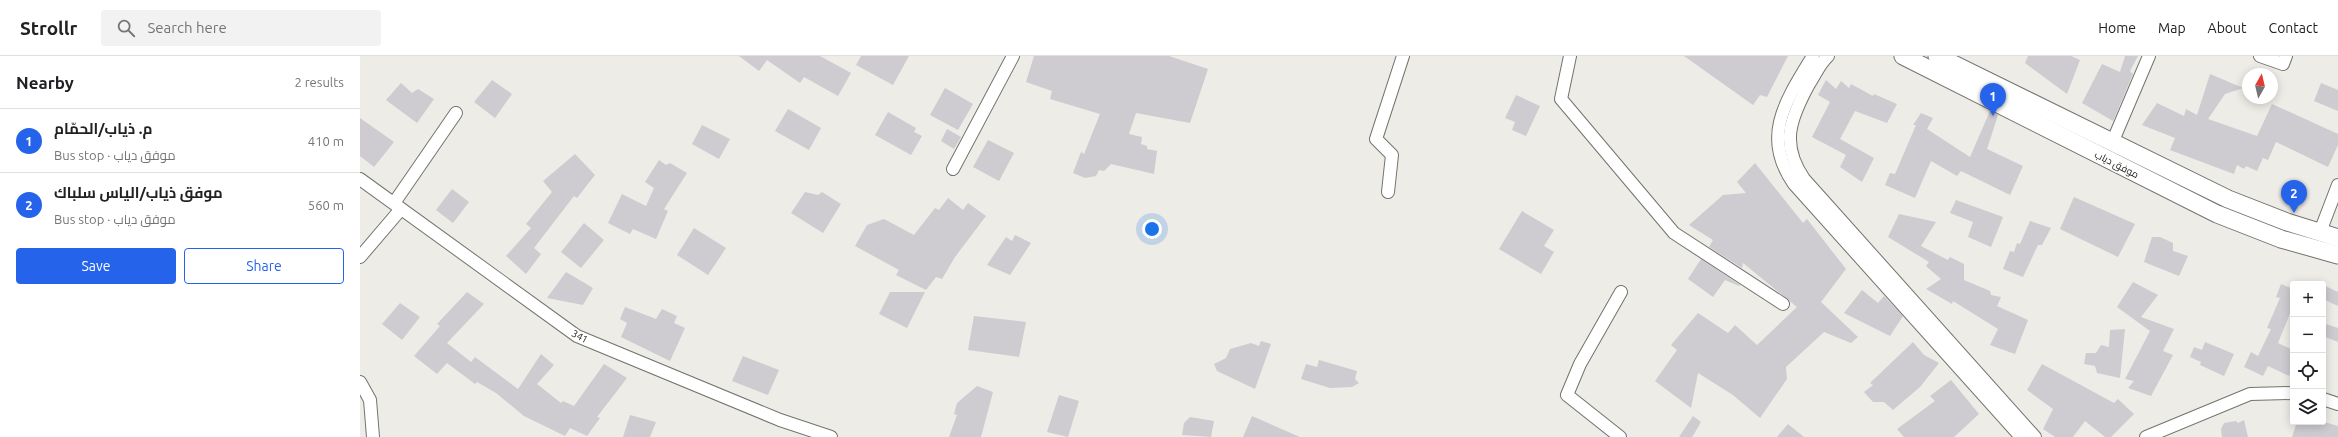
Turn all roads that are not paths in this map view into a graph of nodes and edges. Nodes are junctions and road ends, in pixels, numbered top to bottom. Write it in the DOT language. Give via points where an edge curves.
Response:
graph roads {
  1 [pos="1013,56"];
  2 [pos="1403,56"];
  3 [pos="1570,56"];
  4 [pos="1813,56"];
  5 [pos="1828,56"];
  6 [pos="1903,56"];
  7 [pos="1937,56"];
  8 [pos="2149,56"];
  9 [pos="2260,56"];
  10 [pos="2286,56"];
  11 [pos="456,113"];
  12 [pos="2112,143"];
  13 [pos="953,169"];
  14 [pos="360,179"];
  15 [pos="2338,185"];
  16 [pos="1388,192"];
  17 [pos="397,206"];
  18 [pos="2320,232"];
  19 [pos="2338,238"];
  20 [pos="2338,255"];
  21 [pos="360,257"];
  22 [pos="1621,292"];
  23 [pos="1783,304"];
  24 [pos="360,382"];
  25 [pos="2290,393"];
  26 [pos="2326,400"];
  27 [pos="2338,404"];
  28 [pos="373,437"];
  29 [pos="832,437"];
  30 [pos="1620,437"];
  31 [pos="2020,437"];
  32 [pos="2035,437"];
  33 [pos="2146,437"];
  1 -- 13 [label="street"];
  2 -- 16 [label="street" via="1376,140 1392,155"];
  3 -- 23 [label="street" via="1561,99 1674,233"];
  4 -- 31 [label="street" via="1782,113 1777,143 1785,171"];
  5 -- 32 [label="street" via="1817,70 1793,117 1789,144 1797,168 1804,179"];
  6 -- 20 [label="main road, موفق دياب" via="2217,214 2281,239"];
  7 -- 12 [label="main road, موفق دياب"];
  8 -- 12 [label="street"];
  9 -- 10 [label="street" via="2283,64"];
  11 -- 17 [label="street"];
  12 -- 18 [label="main road, موفق دياب" via="2228,199"];
  14 -- 17 [label="street, 341"];
  15 -- 18 [label="street"];
  17 -- 21 [label="street"];
  17 -- 29 [label="street, 341" via="577,336 780,420"];
  18 -- 19 [label="main road, موفق دياب"];
  22 -- 30 [label="street" via="1580,364 1567,395"];
  24 -- 28 [label="street" via="370,400"];
  25 -- 33 [label="street" via="2250,394"];
  26 -- 27 [label="street"];
}
